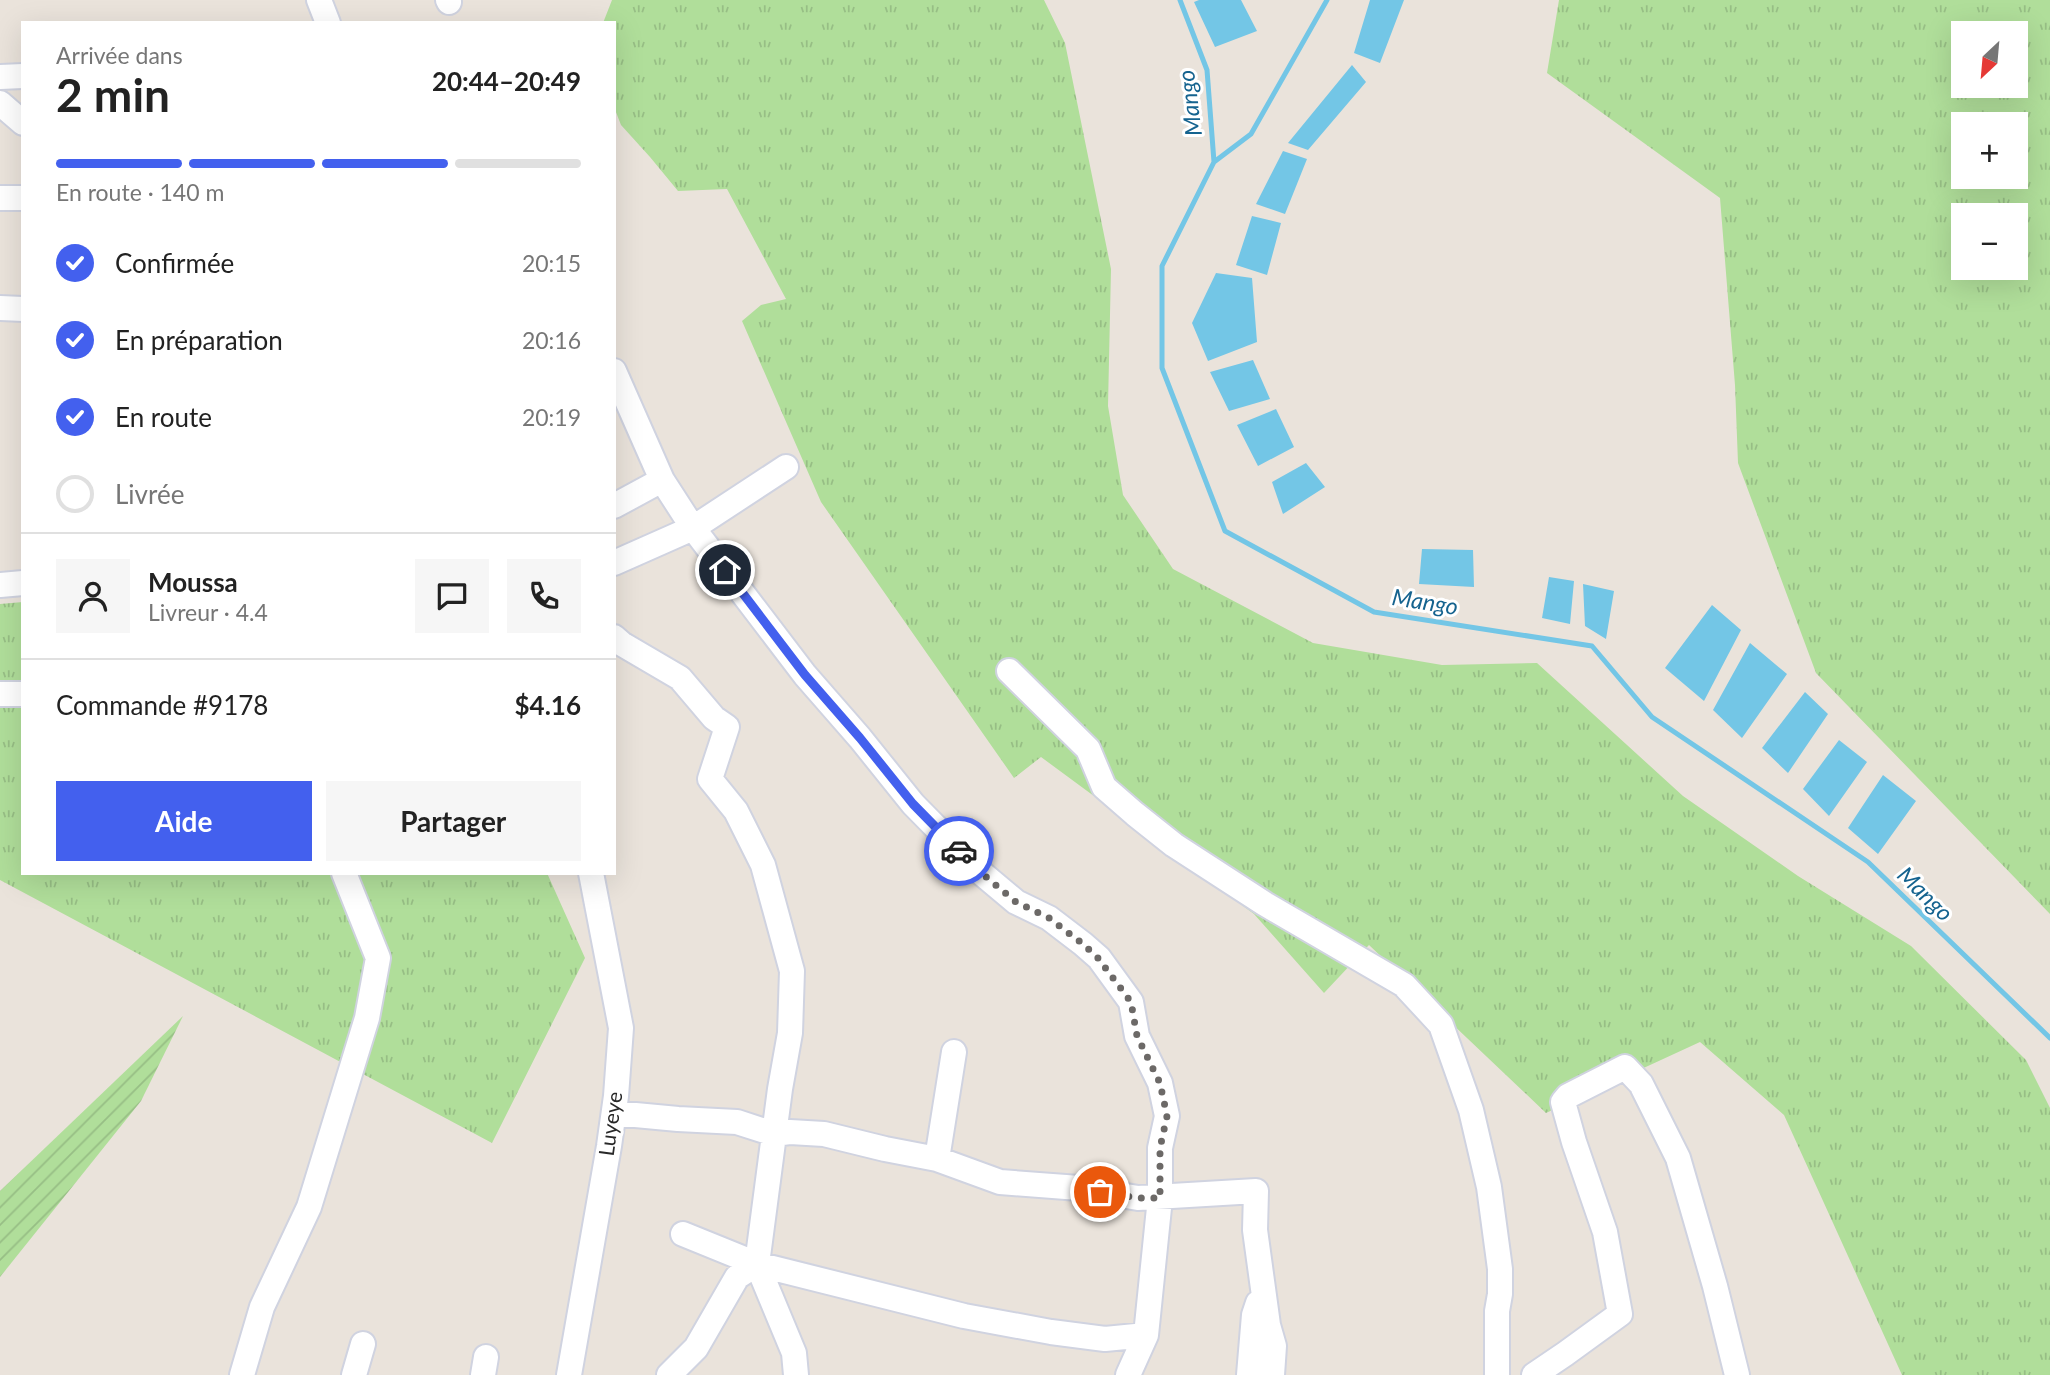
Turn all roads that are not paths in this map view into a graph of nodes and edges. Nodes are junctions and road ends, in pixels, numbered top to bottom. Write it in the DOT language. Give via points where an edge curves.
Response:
graph roads {
  1 [pos="319,0"];
  2 [pos="327,21"];
  3 [pos="21,76"];
  4 [pos="0,77"];
  5 [pos="0,103"];
  6 [pos="21,121"];
  7 [pos="0,198"];
  8 [pos="21,198"];
  9 [pos="0,308"];
  10 [pos="21,309"];
  11 [pos="616,376"];
  12 [pos="786,467"];
  13 [pos="662,480"];
  14 [pos="616,505"];
  15 [pos="693,528"];
  16 [pos="616,562"];
  17 [pos="21,583"];
  18 [pos="0,586"];
  19 [pos="616,639"];
  20 [pos="1009,671"];
  21 [pos="0,694"];
  22 [pos="21,694"];
  23 [pos="346,875"];
  24 [pos="591,875"];
  25 [pos="954,1052"];
  26 [pos="614,1113"];
  27 [pos="774,1134"];
  28 [pos="937,1159"];
  29 [pos="1160,1198"];
  30 [pos="683,1234"];
  31 [pos="757,1264"];
  32 [pos="1146,1335"];
  33 [pos="363,1344"];
  34 [pos="795,1364"];
  35 [pos="1544,1372"];
  36 [pos="575,1374"];
  37 [pos="1272,1374"];
  38 [pos="242,1375"];
  39 [pos="354,1375"];
  40 [pos="669,1375"];
  41 [pos="814,1375"];
  42 [pos="1128,1375"];
  43 [pos="1497,1375"];
  44 [pos="1737,1375"];
  1 -- 2 [label="street"];
  3 -- 4 [label="street"];
  5 -- 6 [label="street"];
  7 -- 8 [label="street"];
  9 -- 10 [label="street"];
  11 -- 13 [label="street"];
  12 -- 15 [label="street"];
  13 -- 14 [label="street"];
  13 -- 15 [label="street"];
  15 -- 16 [label="street"];
  15 -- 29 [label="street" via="805,675 913,804 1016,902 1049,918 1098,958 1131,1002 1137,1036 1160,1083 1167,1116 1160,1148"];
  17 -- 18 [label="street"];
  19 -- 27 [label="street" via="680,678 727,727 710,779 736,811 763,865 792,971 790,1033"];
  20 -- 43 [label="street" via="1088,749 1104,787 1135,814 1265,904 1404,985 1441,1025 1471,1110 1489,1187 1500,1269"];
  21 -- 22 [label="street"];
  23 -- 38 [label="street" via="378,958 367,1018 309,1207 262,1307"];
  24 -- 26 [label="street, Luyeye" via="621,1028"];
  25 -- 28 [label="street"];
  26 -- 27 [label="street" via="737,1122"];
  26 -- 36 [label="street, Luyeye"];
  27 -- 28 [label="street" via="824,1134"];
  27 -- 31 [label="street"];
  28 -- 29 [label="street" via="1000,1182"];
  29 -- 32 [label="street"];
  29 -- 37 [label="street" via="1256,1191 1255,1230 1274,1346"];
  30 -- 31 [label="street"];
  31 -- 32 [label="street" via="964,1316 1051,1332 1105,1339"];
  31 -- 34 [label="street"];
  31 -- 40 [label="street" via="737,1277 696,1348"];
  32 -- 42 [label="street"];
  33 -- 39 [label="street"];
  34 -- 41 [label="street"];
  35 -- 44 [label="street" via="1620,1314 1605,1232 1563,1102 1625,1067 1641,1084 1678,1158"];
}
